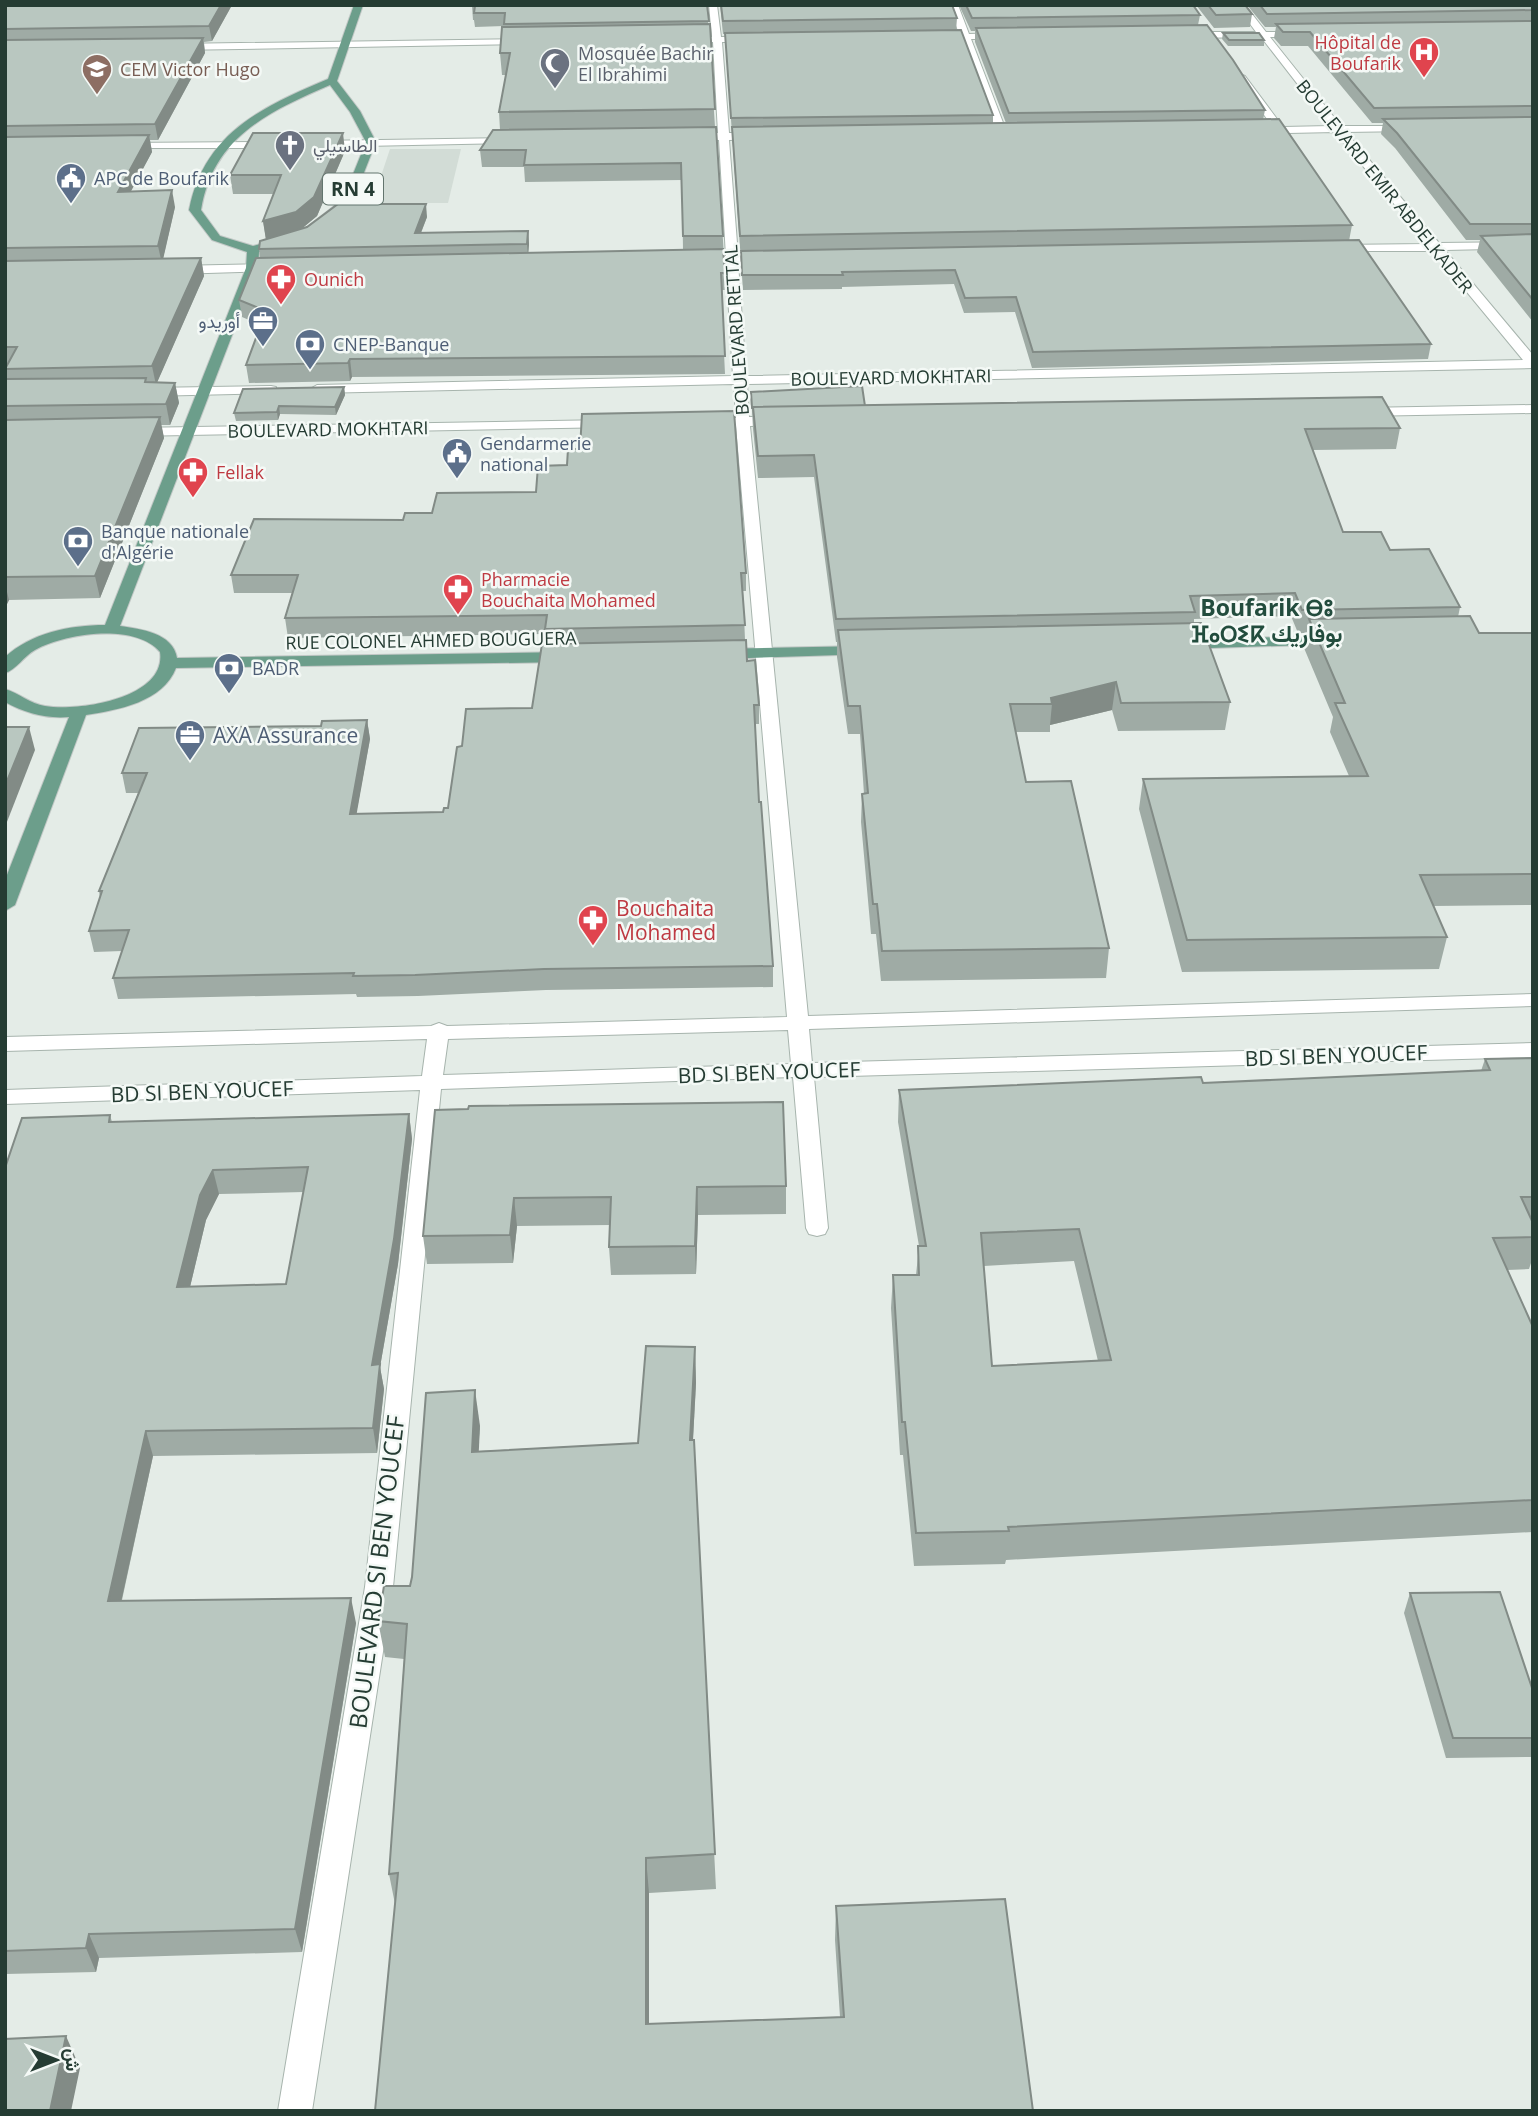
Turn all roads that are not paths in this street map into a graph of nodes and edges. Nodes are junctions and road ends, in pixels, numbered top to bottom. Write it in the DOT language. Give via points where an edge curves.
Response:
graph roads {
  1 [pos="359,5"];
  2 [pos="713,5"];
  3 [pos="953,5"];
  4 [pos="1240,5"];
  5 [pos="1206,30"];
  6 [pos="1316,33"];
  7 [pos="1262,34"];
  8 [pos="1182,35"];
  9 [pos="1018,36"];
  10 [pos="922,37"];
  11 [pos="963,37"];
  12 [pos="717,39"];
  13 [pos="758,39"];
  14 [pos="676,40"];
  15 [pos="537,41"];
  16 [pos="343,44"];
  17 [pos="1217,45"];
  18 [pos="167,47"];
  19 [pos="1233,66"];
  20 [pos="332,81"];
  21 [pos="1421,127"];
  22 [pos="1337,128"];
  23 [pos="1280,129"];
  24 [pos="1239,130"];
  25 [pos="988,133"];
  26 [pos="1002,133"];
  27 [pos="1016,133"];
  28 [pos="724,136"];
  29 [pos="765,136"];
  30 [pos="683,137"];
  31 [pos="520,140"];
  32 [pos="371,142"];
  33 [pos="289,144"];
  34 [pos="303,144"];
  35 [pos="110,146"];
  36 [pos="221,146"];
  37 [pos="1295,151"];
  38 [pos="1533,245"];
  39 [pos="1434,246"];
  40 [pos="1321,249"];
  41 [pos="253,250"];
  42 [pos="786,258"];
  43 [pos="732,259"];
  44 [pos="690,260"];
  45 [pos="293,267"];
  46 [pos="252,268"];
  47 [pos="156,270"];
  48 [pos="1533,364"];
  49 [pos="739,381"];
  50 [pos="309,389"];
  51 [pos="283,390"];
  52 [pos="204,391"];
  53 [pos="138,392"];
  54 [pos="1533,409"];
  55 [pos="1353,412"];
  56 [pos="798,421"];
  57 [pos="743,422"];
  58 [pos="687,423"];
  59 [pos="618,424"];
  60 [pos="189,431"];
  61 [pos="123,432"];
  62 [pos="111,629"];
  63 [pos="1351,640"];
  64 [pos="1170,644"];
  65 [pos="877,651"];
  66 [pos="765,653"];
  67 [pos="696,655"];
  68 [pos="585,656"];
  69 [pos="170,663"];
  70 [pos="6,666"];
  71 [pos="5,694"];
  72 [pos="79,712"];
  73 [pos="5,905"];
  74 [pos="1533,1000"];
  75 [pos="797,1023"];
  76 [pos="439,1030"];
  77 [pos="5,1044"];
  78 [pos="1533,1050"];
  79 [pos="803,1070"];
  80 [pos="431,1084"];
  81 [pos="5,1097"];
  82 [pos="817,1228"];
  83 [pos="295,2111"];
  1 -- 16 [label="main road"];
  2 -- 12 [label="street, BOULEVARD RETTAL"];
  3 -- 11 [label="street"];
  4 -- 7 [label="street, BOULEVARD EMIR ABDELKADER"];
  5 -- 7 [label="street"];
  5 -- 8 [label="street"];
  5 -- 17 [label="street"];
  6 -- 7 [label="street"];
  7 -- 22 [label="street, BOULEVARD EMIR ABDELKADER"];
  9 -- 11 [label="street"];
  10 -- 11 [label="street"];
  11 -- 26 [label="street"];
  12 -- 13 [label="street"];
  12 -- 14 [label="street"];
  12 -- 28 [label="street, BOULEVARD RETTAL"];
  15 -- 16 [label="street"];
  16 -- 18 [label="street"];
  16 -- 20 [label="main road"];
  19 -- 23 [label="street"];
  20 -- 32 [label="main road, RN 4"];
  20 -- 36 [label="main road" via="274,106"];
  21 -- 22 [label="street"];
  22 -- 23 [label="street"];
  22 -- 39 [label="street, BOULEVARD EMIR ABDELKADER"];
  23 -- 24 [label="street"];
  23 -- 37 [label="street"];
  25 -- 26 [label="street"];
  26 -- 27 [label="street"];
  28 -- 29 [label="street"];
  28 -- 30 [label="street"];
  28 -- 43 [label="street, BOULEVARD RETTAL"];
  31 -- 32 [label="street"];
  32 -- 34 [label="street"];
  32 -- 41 [label="main road, RN 4" via="348,201 304,235"];
  33 -- 36 [label="street"];
  35 -- 36 [label="street"];
  36 -- 41 [label="main road" via="202,179 195,210 216,238"];
  38 -- 39 [label="street"];
  39 -- 40 [label="street"];
  39 -- 48 [label="street, BOULEVARD EMIR ABDELKADER"];
  41 -- 46 [label="main road"];
  42 -- 43 [label="street"];
  43 -- 44 [label="street"];
  43 -- 49 [label="street, BOULEVARD RETTAL"];
  45 -- 46 [label="street"];
  46 -- 47 [label="street"];
  46 -- 52 [label="main road"];
  48 -- 49 [label="street, BOULEVARD MOKHTARI" via="1438,360"];
  49 -- 50 [label="street, BOULEVARD MOKHTARI"];
  49 -- 57 [label="street, BOULEVARD RETTAL"];
  51 -- 52 [label="street, BOULEVARD MOKHTARI"];
  52 -- 53 [label="street, BOULEVARD MOKHTARI"];
  52 -- 60 [label="main road"];
  54 -- 55 [label="street"];
  56 -- 57 [label="street"];
  57 -- 58 [label="street"];
  57 -- 66 [label="street, BOULEVARD RETTAL"];
  59 -- 60 [label="street, BOULEVARD MOKHTARI"];
  60 -- 61 [label="street, BOULEVARD MOKHTARI"];
  60 -- 62 [label="main road"];
  62 -- 69 [label="main road" via="155,639 167,650"];
  62 -- 70 [label="main road" via="62,634 38,642"];
  63 -- 64 [label="main road"];
  65 -- 66 [label="main road"];
  66 -- 67 [label="main road"];
  66 -- 75 [label="street, BOULEVARD RETTAL"];
  68 -- 69 [label="main road, RUE COLONEL AHMED BOUGUERA"];
  69 -- 72 [label="main road" via="164,676 141,694 106,708"];
  71 -- 72 [label="main road" via="48,712"];
  72 -- 73 [label="main road"];
  74 -- 75 [label="street"];
  75 -- 76 [label="street"];
  75 -- 79 [label="street, BOULEVARD RETTAL"];
  76 -- 77 [label="street"];
  76 -- 80 [label="street, BOULEVARD SI BEN YOUCEF"];
  78 -- 79 [label="street, BD SI BEN YOUCEF"];
  79 -- 80 [label="street, BD SI BEN YOUCEF"];
  79 -- 82 [label="street, BOULEVARD RETTAL"];
  80 -- 81 [label="street, BD SI BEN YOUCEF"];
  80 -- 83 [label="street, BOULEVARD SI BEN YOUCEF" via="379,1587"];
}
